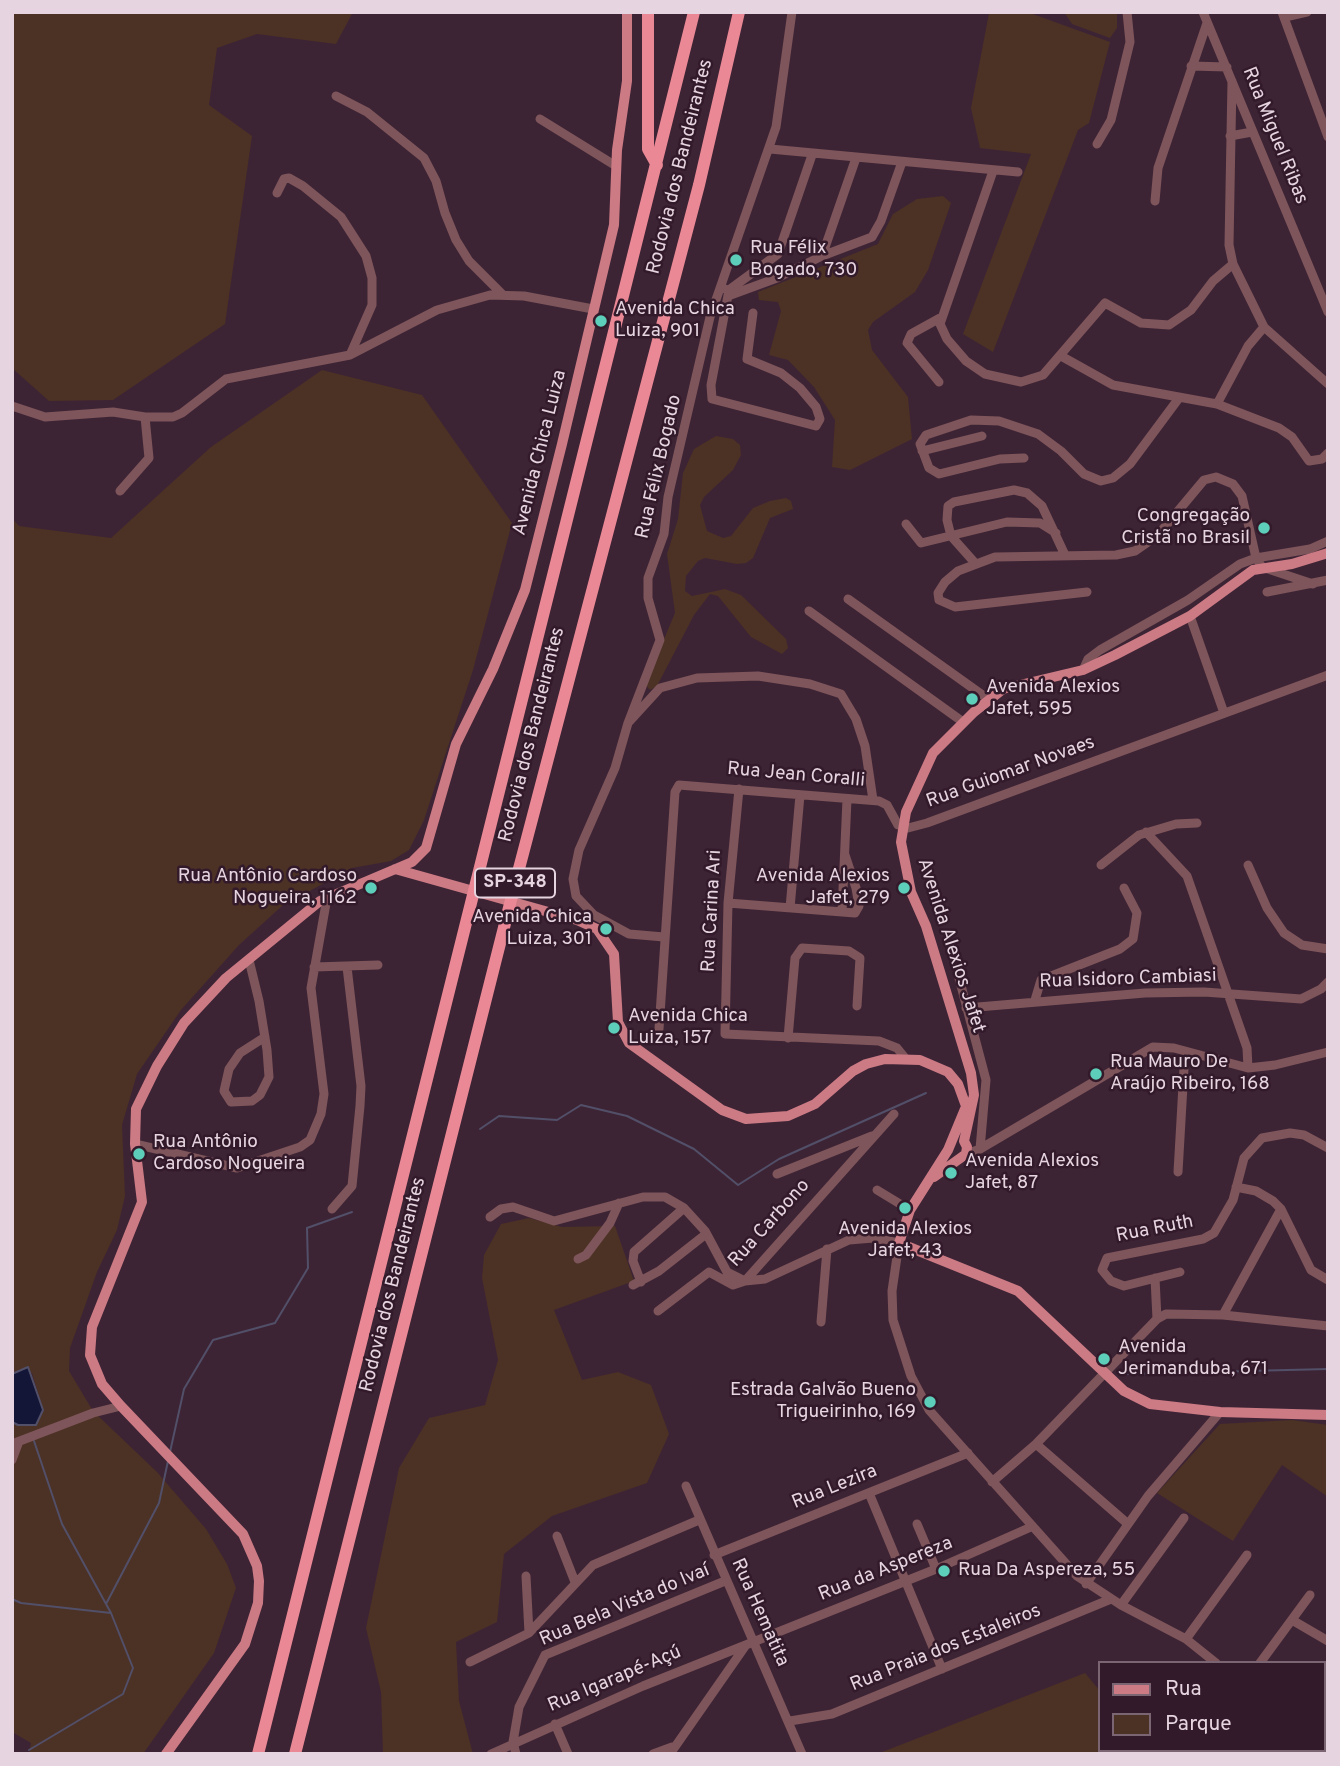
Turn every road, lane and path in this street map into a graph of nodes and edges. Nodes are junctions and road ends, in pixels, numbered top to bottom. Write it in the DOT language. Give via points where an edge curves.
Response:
graph roads {
  1 [pos="627,12"];
  2 [pos="648,12"];
  3 [pos="694,12"];
  4 [pos="738,12"];
  5 [pos="792,12"];
  6 [pos="1127,12"];
  7 [pos="1203,12"];
  8 [pos="1307,12"];
  9 [pos="1284,15"];
  10 [pos="1207,23"];
  11 [pos="1191,66"];
  12 [pos="1227,67"];
  13 [pos="1232,80"];
  14 [pos="336,96"];
  15 [pos="540,119"];
  16 [pos="1252,132"];
  17 [pos="1230,136"];
  18 [pos="1328,137"];
  19 [pos="1097,144"];
  20 [pos="771,149"];
  21 [pos="813,155"];
  22 [pos="856,158"];
  23 [pos="902,162"];
  24 [pos="657,165"];
  25 [pos="616,166"];
  26 [pos="993,171"];
  27 [pos="1018,172"];
  28 [pos="277,193"];
  29 [pos="1155,201"];
  30 [pos="822,256"];
  31 [pos="1233,264"];
  32 [pos="726,291"];
  33 [pos="502,294"];
  34 [pos="593,309"];
  35 [pos="1328,312"];
  36 [pos="753,313"];
  37 [pos="940,318"];
  38 [pos="1264,327"];
  39 [pos="350,355"];
  40 [pos="1061,356"];
  41 [pos="939,382"];
  42 [pos="1328,384"];
  43 [pos="1179,398"];
  44 [pos="1217,404"];
  45 [pos="12,406"];
  46 [pos="145,417"];
  47 [pos="982,436"];
  48 [pos="922,451"];
  49 [pos="1328,453"];
  50 [pos="1024,458"];
  51 [pos="120,491"];
  52 [pos="906,524"];
  53 [pos="1058,533"];
  54 [pos="951,536"];
  55 [pos="1328,541"];
  56 [pos="1064,553"];
  57 [pos="1328,553"];
  58 [pos="975,563"];
  59 [pos="1259,563"];
  60 [pos="1328,580"];
  61 [pos="1313,584"];
  62 [pos="1087,592"];
  63 [pos="1267,592"];
  64 [pos="848,599"];
  65 [pos="809,611"];
  66 [pos="1190,616"];
  67 [pos="1083,670"];
  68 [pos="1328,675"];
  69 [pos="988,699"];
  70 [pos="1224,713"];
  71 [pos="963,722"];
  72 [pos="628,723"];
  73 [pos="739,789"];
  74 [pos="800,795"];
  75 [pos="846,799"];
  76 [pos="873,800"];
  77 [pos="1197,823"];
  78 [pos="902,827"];
  79 [pos="1146,832"];
  80 [pos="845,855"];
  81 [pos="1101,865"];
  82 [pos="1248,865"];
  83 [pos="395,869"];
  84 [pos="1124,888"];
  85 [pos="327,898"];
  86 [pos="728,903"];
  87 [pos="790,908"];
  88 [pos="842,912"];
  89 [pos="592,920"];
  90 [pos="664,937"];
  91 [pos="1328,950"];
  92 [pos="249,960"];
  93 [pos="378,965"];
  94 [pos="314,967"];
  95 [pos="346,967"];
  96 [pos="959,978"];
  97 [pos="1328,982"];
  98 [pos="1228,994"];
  99 [pos="1035,1000"];
  100 [pos="857,1006"];
  101 [pos="966,1008"];
  102 [pos="659,1029"];
  103 [pos="265,1037"];
  104 [pos="788,1038"];
  105 [pos="1185,1051"];
  106 [pos="1328,1052"];
  107 [pos="906,1059"];
  108 [pos="1248,1068"];
  109 [pos="972,1082"];
  110 [pos="965,1102"];
  111 [pos="894,1114"];
  112 [pos="968,1124"];
  113 [pos="872,1136"];
  114 [pos="135,1144"];
  115 [pos="981,1146"];
  116 [pos="959,1148"];
  117 [pos="1328,1148"];
  118 [pos="1178,1172"];
  119 [pos="777,1174"];
  120 [pos="1236,1187"];
  121 [pos="877,1190"];
  122 [pos="619,1203"];
  123 [pos="684,1208"];
  124 [pos="332,1209"];
  125 [pos="1280,1209"];
  126 [pos="910,1210"];
  127 [pos="490,1217"];
  128 [pos="706,1234"];
  129 [pos="899,1243"];
  130 [pos="827,1249"];
  131 [pos="578,1259"];
  132 [pos="1180,1272"];
  133 [pos="1155,1278"];
  134 [pos="1328,1280"];
  135 [pos="745,1281"];
  136 [pos="658,1311"];
  137 [pos="1223,1315"];
  138 [pos="1157,1319"];
  139 [pos="821,1322"];
  140 [pos="1328,1326"];
  141 [pos="1106,1373"];
  142 [pos="121,1406"];
  143 [pos="1220,1412"];
  144 [pos="1328,1415"];
  145 [pos="15,1444"];
  146 [pos="1035,1444"];
  147 [pos="968,1453"];
  148 [pos="12,1460"];
  149 [pos="992,1482"];
  150 [pos="686,1486"];
  151 [pos="869,1493"];
  152 [pos="1184,1518"];
  153 [pos="699,1520"];
  154 [pos="917,1524"];
  155 [pos="1128,1524"];
  156 [pos="1031,1527"];
  157 [pos="557,1536"];
  158 [pos="714,1555"];
  159 [pos="1247,1555"];
  160 [pos="936,1569"];
  161 [pos="526,1576"];
  162 [pos="725,1581"];
  163 [pos="575,1582"];
  164 [pos="905,1582"];
  165 [pos="1086,1584"];
  166 [pos="1310,1595"];
  167 [pos="1111,1599"];
  168 [pos="1121,1605"];
  169 [pos="1292,1620"];
  170 [pos="529,1633"];
  171 [pos="1186,1639"];
  172 [pos="1328,1641"];
  173 [pos="750,1644"];
  174 [pos="1214,1661"];
  175 [pos="1261,1661"];
  176 [pos="470,1662"];
  177 [pos="942,1669"];
  178 [pos="790,1721"];
  179 [pos="555,1724"];
  180 [pos="513,1742"];
  181 [pos="671,1751"];
  182 [pos="166,1754"];
  183 [pos="258,1754"];
  184 [pos="295,1754"];
  185 [pos="491,1754"];
  186 [pos="516,1754"];
  187 [pos="568,1754"];
  188 [pos="653,1754"];
  189 [pos="802,1754"];
  1 -- 25 [label="main road, Avenida Chica Luiza" via="627,81"];
  2 -- 24 [label="highway" via="648,149"];
  3 -- 24 [label="highway, Rodovia dos Bandeirantes / SP-348"];
  4 -- 184 [label="highway, Rodovia dos Bandeirantes / SP-348" via="699,185 516,880"];
  5 -- 20 [label="street, Rua Félix Bogado"];
  6 -- 19 [label="street" via="1129,47 1111,120"];
  7 -- 10 [label="street, Rua Miguel Ribas"];
  8 -- 9 [label="street"];
  9 -- 18 [label="street"];
  10 -- 11 [label="street"];
  10 -- 12 [label="street, Rua Miguel Ribas"];
  11 -- 12 [label="street"];
  11 -- 29 [label="street" via="1158,168"];
  12 -- 13 [label="street, Rua Miguel Ribas"];
  13 -- 16 [label="street, Rua Miguel Ribas"];
  13 -- 17 [label="street"];
  14 -- 33 [label="street" via="367,112 424,159 456,240 469,261"];
  15 -- 25 [label="street"];
  16 -- 17 [label="street"];
  16 -- 35 [label="street, Rua Miguel Ribas"];
  17 -- 31 [label="street" via="1229,245"];
  20 -- 21 [label="street"];
  20 -- 32 [label="street, Rua Félix Bogado"];
  21 -- 22 [label="street"];
  21 -- 32 [label="street" via="780,250"];
  22 -- 23 [label="street"];
  22 -- 30 [label="street"];
  23 -- 26 [label="street"];
  23 -- 30 [label="street" via="872,237"];
  24 -- 183 [label="highway, Rodovia dos Bandeirantes / SP-348"];
  25 -- 34 [label="main road, Avenida Chica Luiza" via="614,225"];
  26 -- 27 [label="street"];
  26 -- 37 [label="street"];
  28 -- 39 [label="street" via="284,179 303,186 341,218 366,256 372,305"];
  30 -- 32 [label="street" via="777,278"];
  31 -- 38 [label="street"];
  31 -- 40 [label="street" via="1191,310 1170,325 1141,323 1105,303"];
  32 -- 36 [label="street" via="712,399 817,426 816,407 800,388 781,373 747,359"];
  32 -- 72 [label="street, Rua Félix Bogado" via="710,317 674,469 664,534 648,578 648,598 660,640"];
  33 -- 34 [label="street"];
  33 -- 39 [label="street" via="437,310"];
  34 -- 83 [label="main road, Avenida Chica Luiza" via="523,597 456,744 426,848 412,862"];
  37 -- 40 [label="street" via="947,339 966,361 999,379 1036,379"];
  37 -- 41 [label="street" via="911,334 907,343"];
  38 -- 42 [label="street"];
  38 -- 44 [label="street" via="1248,346"];
  39 -- 46 [label="street" via="226,379 182,413"];
  40 -- 43 [label="street" via="1106,383"];
  43 -- 44 [label="street"];
  43 -- 48 [label="street" via="1130,464 1101,481 1084,474 1048,439 985,418 926,435 920,444"];
  44 -- 49 [label="street" via="1287,432 1309,461"];
  45 -- 46 [label="street" via="45,418 113,412"];
  46 -- 51 [label="street" via="149,458"];
  47 -- 48 [label="street"];
  48 -- 50 [label="street" via="929,468 939,474"];
  52 -- 54 [label="street" via="921,543"];
  53 -- 54 [label="street" via="1025,520 987,524"];
  53 -- 54 [label="street" via="1035,498 1014,490 954,502 946,511"];
  53 -- 56 [label="street"];
  54 -- 58 [label="street"];
  55 -- 59 [label="street, Avenida Alexios Jafet"];
  56 -- 58 [label="street" via="995,557"];
  56 -- 59 [label="street" via="1135,551 1158,535 1204,480 1216,477 1233,484 1242,496"];
  57 -- 59 [label="main road, Avenida Alexios Jafet" via="1292,564"];
  58 -- 62 [label="street" via="945,582 939,600 955,607"];
  59 -- 61 [label="street"];
  59 -- 66 [label="main road, Avenida Alexios Jafet"];
  59 -- 67 [label="street, Avenida Alexios Jafet" via="1100,650"];
  60 -- 61 [label="street"];
  61 -- 63 [label="street"];
  64 -- 69 [label="street"];
  65 -- 71 [label="street"];
  66 -- 67 [label="main road, Avenida Alexios Jafet"];
  66 -- 70 [label="street"];
  67 -- 69 [label="main road, Avenida Alexios Jafet" via="1024,682"];
  68 -- 70 [label="street, Rua Guiomar Novaes"];
  69 -- 71 [label="main road, Avenida Alexios Jafet"];
  70 -- 78 [label="street, Rua Guiomar Novaes" via="927,823"];
  71 -- 78 [label="main road, Avenida Alexios Jafet" via="933,753"];
  72 -- 76 [label="street" via="653,693 697,677 780,678 829,688 845,696 856,719 870,768"];
  72 -- 89 [label="street, Rua Félix Bogado" via="615,768 579,850 573,879 576,896"];
  73 -- 74 [label="street, Rua Jean Coralli"];
  73 -- 86 [label="street, Rua Carina Ari"];
  73 -- 90 [label="street, Rua Jean Coralli" via="687,784 676,789"];
  74 -- 75 [label="street, Rua Jean Coralli"];
  74 -- 87 [label="street"];
  75 -- 76 [label="street, Rua Jean Coralli"];
  75 -- 80 [label="street"];
  76 -- 78 [label="street, Rua Jean Coralli" via="887,805"];
  77 -- 79 [label="street"];
  78 -- 109 [label="main road, Avenida Alexios Jafet" via="908,879"];
  79 -- 81 [label="street" via="1129,840"];
  79 -- 98 [label="street" via="1187,876"];
  80 -- 88 [label="street"];
  80 -- 88 [label="street" via="859,906 855,914"];
  82 -- 91 [label="street" via="1276,926 1302,944"];
  83 -- 85 [label="main road"];
  83 -- 89 [label="main road" via="577,920"];
  84 -- 99 [label="street" via="1137,913 1133,939 1120,949 1041,980"];
  85 -- 92 [label="main road"];
  85 -- 94 [label="street"];
  86 -- 87 [label="street"];
  86 -- 104 [label="street, Rua Carina Ari" via="725,1034"];
  87 -- 88 [label="street"];
  89 -- 90 [label="street" via="629,934"];
  89 -- 107 [label="main road" via="612,948 618,1022 629,1043 730,1115 788,1116 815,1104 857,1068 875,1061"];
  90 -- 102 [label="street"];
  92 -- 103 [label="street"];
  92 -- 114 [label="main road" via="191,1014 163,1056 139,1099"];
  93 -- 95 [label="street"];
  94 -- 95 [label="street"];
  94 -- 114 [label="street" via="311,988 324,1094 321,1115 305,1144 237,1168"];
  95 -- 124 [label="street" via="360,1106 352,1186"];
  96 -- 101 [label="street, Avenida Alexios Jafet"];
  97 -- 98 [label="street, Rua Isidoro Cambiasi" via="1301,999"];
  98 -- 99 [label="street, Rua Isidoro Cambiasi" via="1144,993"];
  98 -- 108 [label="street" via="1247,1048"];
  99 -- 101 [label="street, Rua Isidoro Cambiasi"];
  100 -- 104 [label="street" via="860,958 849,951 802,948 795,958"];
  101 -- 115 [label="street, Avenida Alexios Jafet" via="986,1080"];
  103 -- 103 [label="street" via="240,1053 229,1069 224,1091 231,1102 251,1101 268,1082"];
  104 -- 107 [label="street" via="879,1041 901,1051"];
  105 -- 108 [label="street"];
  105 -- 115 [label="street" via="1163,1046 1143,1051"];
  105 -- 118 [label="street"];
  106 -- 108 [label="street"];
  107 -- 110 [label="main road" via="929,1062 948,1072"];
  109 -- 110 [label="main road"];
  109 -- 112 [label="main road, Avenida Alexios Jafet" via="974,1101"];
  110 -- 112 [label="main road"];
  110 -- 116 [label="main road"];
  111 -- 113 [label="street, Rua Carbono"];
  112 -- 116 [label="main road"];
  113 -- 119 [label="street"];
  113 -- 135 [label="street, Rua Carbono"];
  114 -- 142 [label="main road" via="142,1202 89,1342 94,1370"];
  115 -- 116 [label="street"];
  116 -- 126 [label="main road" via="929,1180"];
  117 -- 120 [label="street" via="1304,1135 1262,1138 1244,1158"];
  120 -- 125 [label="street" via="1266,1196"];
  120 -- 133 [label="street, Rua Ruth" via="1219,1229 1209,1236 1117,1255 1103,1263 1105,1276 1124,1286"];
  121 -- 126 [label="street"];
  122 -- 123 [label="street" via="656,1195"];
  122 -- 127 [label="street" via="554,1221 513,1207"];
  122 -- 131 [label="street" via="610,1223"];
  123 -- 128 [label="street"];
  123 -- 128 [label="street" via="636,1250 637,1284"];
  125 -- 134 [label="street" via="1306,1262 1318,1277"];
  125 -- 137 [label="street"];
  126 -- 129 [label="main road"];
  128 -- 135 [label="street" via="724,1269"];
  129 -- 130 [label="street" via="860,1238"];
  129 -- 141 [label="main road" via="1018,1291"];
  129 -- 147 [label="street" via="892,1304 898,1337 920,1395"];
  130 -- 135 [label="street" via="765,1279"];
  130 -- 139 [label="street"];
  132 -- 133 [label="street, Rua Ruth"];
  133 -- 138 [label="street"];
  135 -- 136 [label="street, Rua Carbono" via="733,1285 709,1272"];
  137 -- 138 [label="street" via="1175,1313"];
  137 -- 140 [label="street"];
  138 -- 141 [label="street"];
  141 -- 143 [label="main road" via="1124,1391 1150,1404"];
  141 -- 146 [label="street"];
  142 -- 145 [label="street"];
  142 -- 182 [label="main road" via="243,1534 257,1566 258,1603 245,1644"];
  143 -- 144 [label="main road"];
  143 -- 155 [label="street"];
  145 -- 148 [label="street"];
  146 -- 149 [label="street"];
  146 -- 155 [label="street"];
  147 -- 149 [label="street"];
  147 -- 151 [label="street, Rua Lezira"];
  149 -- 156 [label="street"];
  150 -- 153 [label="street, Rua Hematita"];
  151 -- 158 [label="street, Rua Lezira"];
  151 -- 164 [label="street"];
  152 -- 168 [label="street"];
  153 -- 158 [label="street, Rua Hematita"];
  153 -- 163 [label="street" via="593,1565"];
  154 -- 160 [label="street"];
  155 -- 165 [label="street"];
  156 -- 160 [label="street, Rua da Aspereza"];
  156 -- 165 [label="street"];
  157 -- 163 [label="street"];
  158 -- 162 [label="street, Rua Hematita"];
  159 -- 171 [label="street"];
  160 -- 164 [label="street, Rua da Aspereza"];
  161 -- 170 [label="street"];
  162 -- 173 [label="street, Rua Hematita"];
  162 -- 180 [label="street, Rua Bela Vista do Ivaí" via="545,1655 519,1707"];
  163 -- 170 [label="street"];
  164 -- 173 [label="street, Rua da Aspereza"];
  164 -- 177 [label="street"];
  165 -- 167 [label="street"];
  166 -- 169 [label="street"];
  167 -- 168 [label="street"];
  167 -- 177 [label="street, Rua Praia dos Estaleiros"];
  168 -- 171 [label="street"];
  169 -- 172 [label="street"];
  169 -- 175 [label="street"];
  170 -- 176 [label="street"];
  171 -- 174 [label="street"];
  173 -- 178 [label="street, Rua Hematita"];
  173 -- 179 [label="street, Rua Igarapé-Açú"];
  173 -- 181 [label="street"];
  177 -- 178 [label="street, Rua Praia dos Estaleiros" via="832,1714"];
  178 -- 189 [label="street, Rua Hematita"];
  179 -- 180 [label="street, Rua Igarapé-Açú"];
  179 -- 187 [label="street"];
  180 -- 185 [label="street, Rua Igarapé-Açú"];
  180 -- 186 [label="street"];
  181 -- 188 [label="street"];
}
